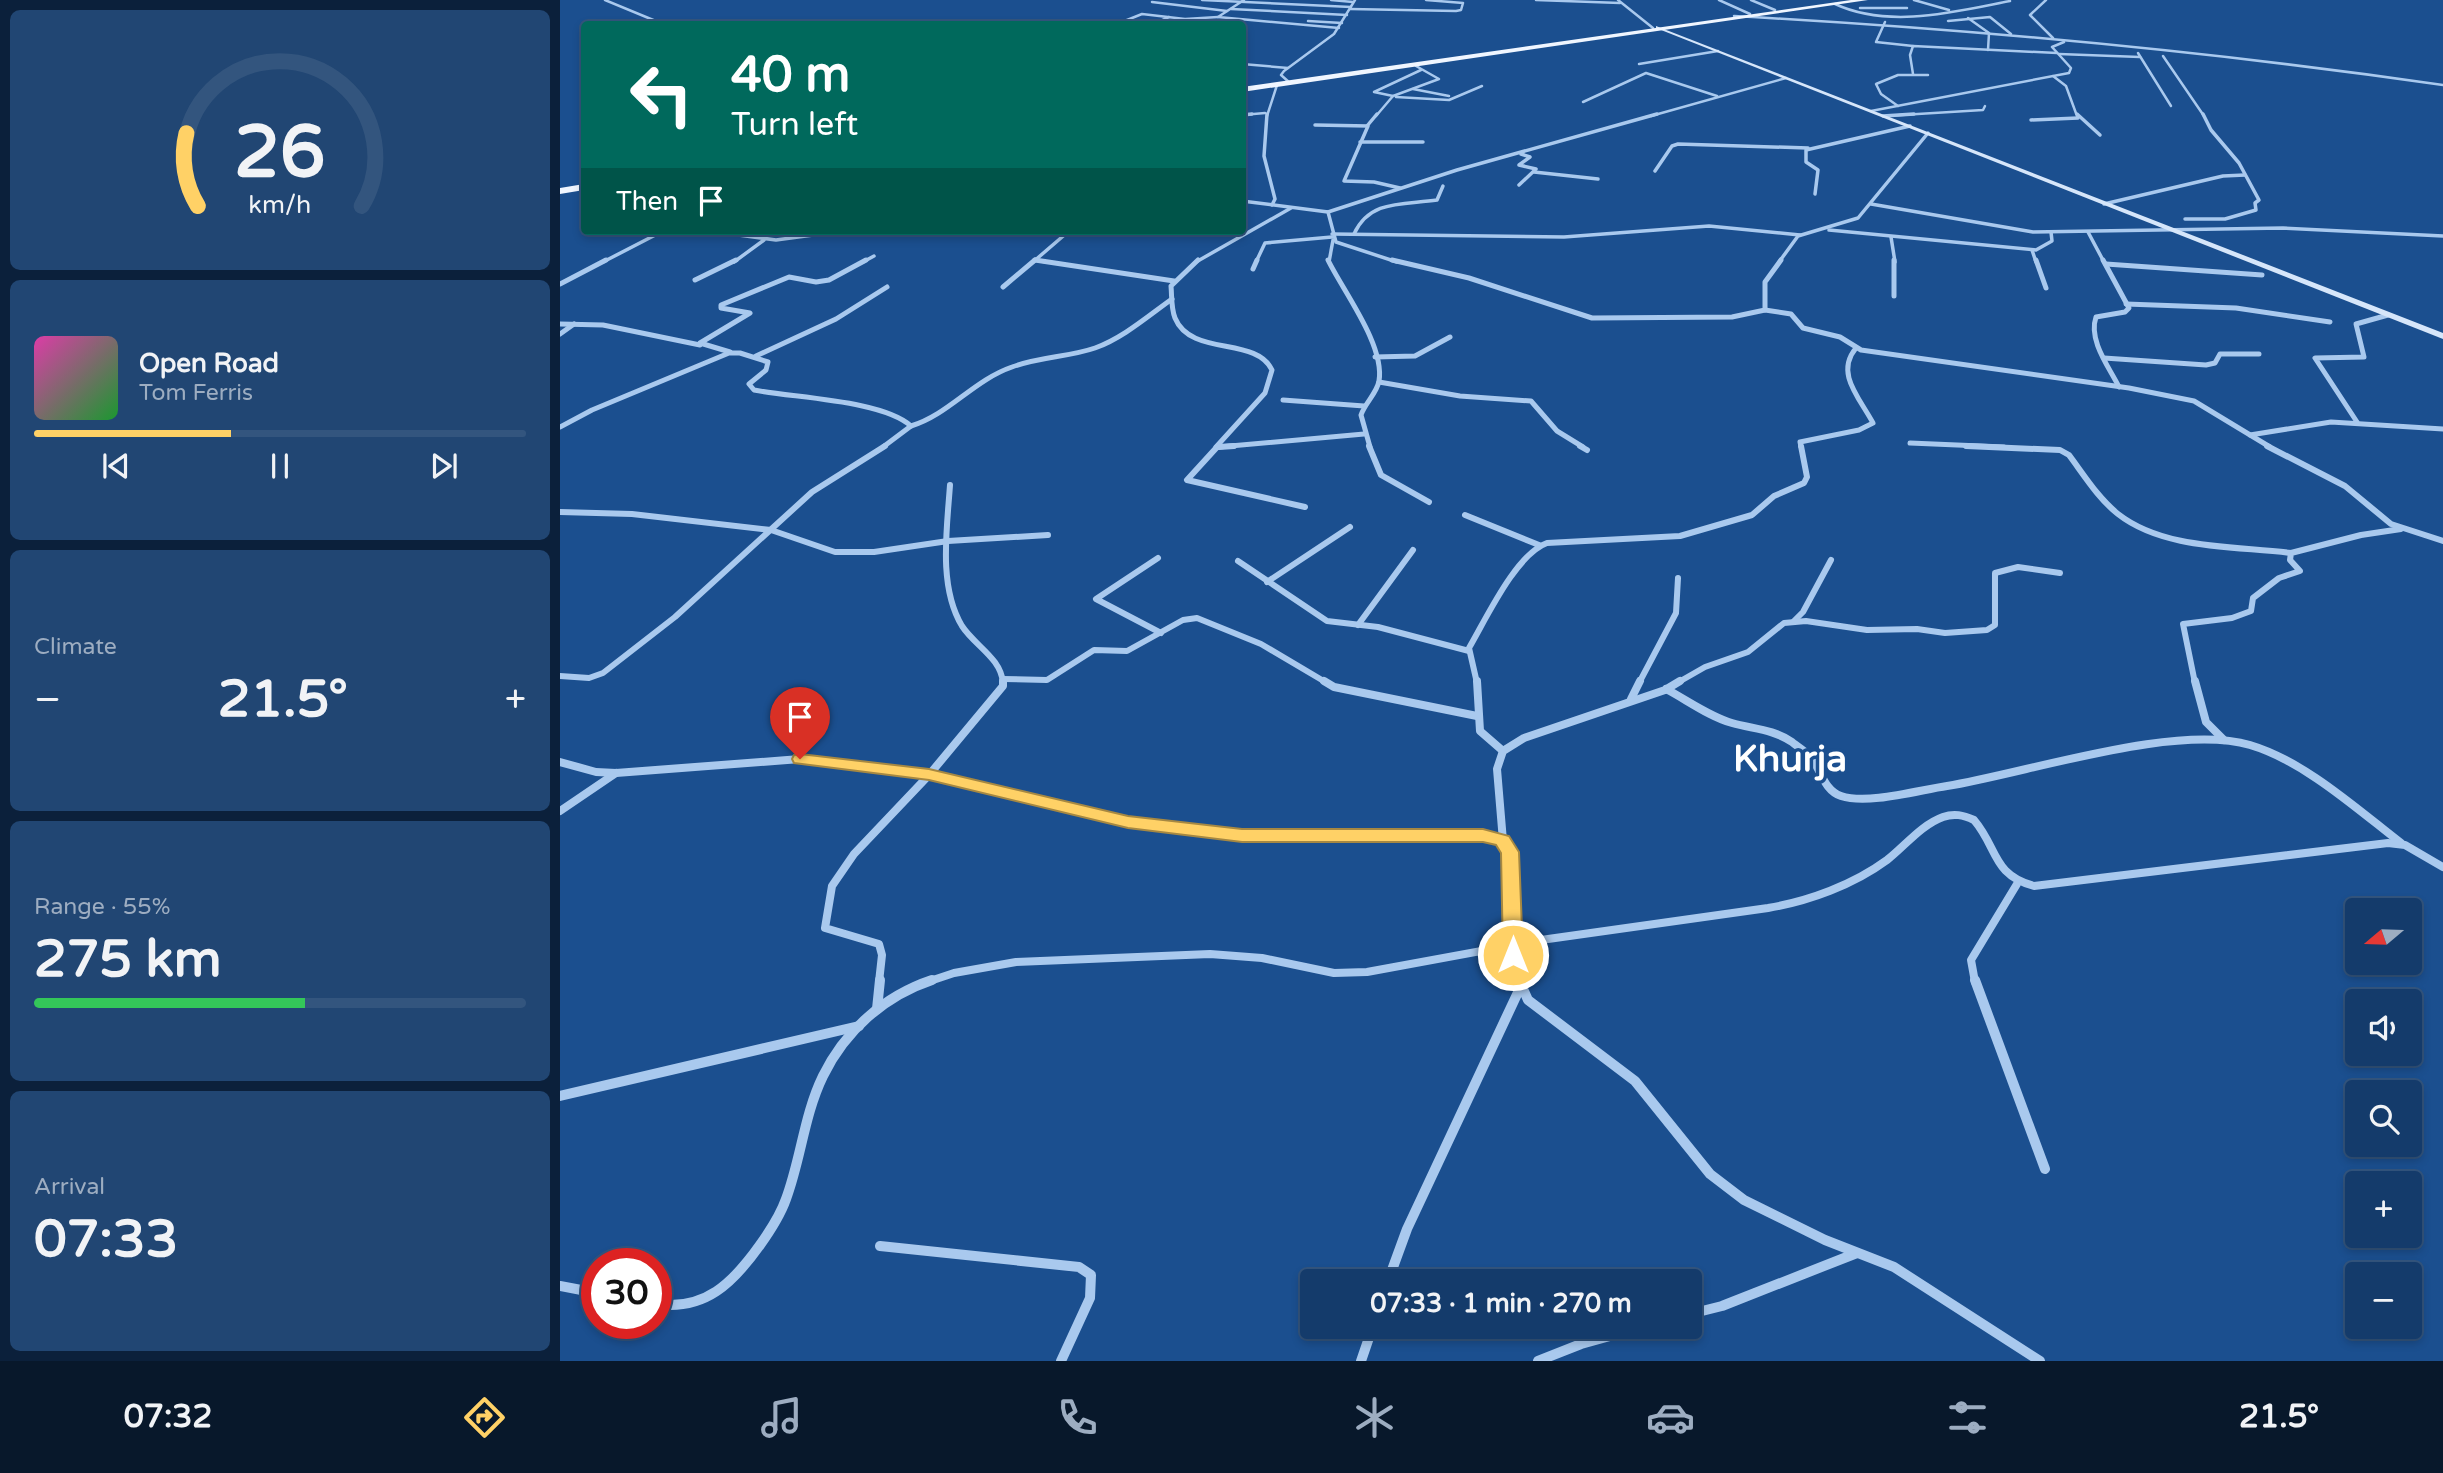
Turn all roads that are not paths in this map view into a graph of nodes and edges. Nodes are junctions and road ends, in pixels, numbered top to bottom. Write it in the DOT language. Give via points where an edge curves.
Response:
graph roads {
  1 [pos="604,0"];
  2 [pos="1202,0"];
  3 [pos="1331,0"];
  4 [pos="1426,0"];
  5 [pos="1536,0"];
  6 [pos="1719,0"];
  7 [pos="1751,0"];
  8 [pos="1865,0"];
  9 [pos="1914,0"];
  10 [pos="2046,0"];
  11 [pos="1242,1"];
  12 [pos="1354,1"];
  13 [pos="1619,1"];
  14 [pos="2010,1"];
  15 [pos="1152,2"];
  16 [pos="1840,3"];
  17 [pos="1350,8"];
  18 [pos="1907,8"];
  19 [pos="1229,10"];
  20 [pos="1775,10"];
  21 [pos="1953,11"];
  22 [pos="1888,14"];
  23 [pos="1347,15"];
  24 [pos="1747,16"];
  25 [pos="1169,17"];
  26 [pos="1218,17"];
  27 [pos="1968,18"];
  28 [pos="1262,20"];
  29 [pos="655,21"];
  30 [pos="1124,21"];
  31 [pos="1160,21"];
  32 [pos="1948,21"];
  33 [pos="1342,23"];
  34 [pos="1884,25"];
  35 [pos="1339,28"];
  36 [pos="1659,28"];
  37 [pos="1988,33"];
  38 [pos="2012,35"];
  39 [pos="2053,38"];
  40 [pos="2060,40"];
  41 [pos="1913,46"];
  42 [pos="2135,49"];
  43 [pos="1988,50"];
  44 [pos="1718,51"];
  45 [pos="2058,54"];
  46 [pos="2140,57"];
  47 [pos="2163,57"];
  48 [pos="1246,64"];
  49 [pos="1639,64"];
  50 [pos="1287,68"];
  51 [pos="1419,68"];
  52 [pos="1369,72"];
  53 [pos="1913,74"];
  54 [pos="1928,75"];
  55 [pos="2053,76"];
  56 [pos="1786,78"];
  57 [pos="1290,83"];
  58 [pos="1277,85"];
  59 [pos="1482,86"];
  60 [pos="2443,87"];
  61 [pos="1246,89"];
  62 [pos="1412,89"];
  63 [pos="1393,96"];
  64 [pos="1718,96"];
  65 [pos="1456,97"];
  66 [pos="1583,102"];
  67 [pos="1898,106"];
  68 [pos="1985,106"];
  69 [pos="2171,106"];
  70 [pos="1871,111"];
  71 [pos="1265,113"];
  72 [pos="1246,115"];
  73 [pos="1883,116"];
  74 [pos="2078,118"];
  75 [pos="2031,120"];
  76 [pos="1314,125"];
  77 [pos="1367,125"];
  78 [pos="1910,126"];
  79 [pos="1928,133"];
  80 [pos="2100,135"];
  81 [pos="1360,142"];
  82 [pos="1423,142"];
  83 [pos="1808,148"];
  84 [pos="1518,153"];
  85 [pos="1655,171"];
  86 [pos="1534,172"];
  87 [pos="2245,174"];
  88 [pos="1598,179"];
  89 [pos="1519,185"];
  90 [pos="1443,186"];
  91 [pos="581,188"];
  92 [pos="1400,188"];
  93 [pos="560,191"];
  94 [pos="1815,194"];
  95 [pos="1246,202"];
  96 [pos="1871,204"];
  97 [pos="2104,204"];
  98 [pos="1272,205"];
  99 [pos="1292,207"];
  100 [pos="1328,212"];
  101 [pos="2185,219"];
  102 [pos="1822,229"];
  103 [pos="2171,230"];
  104 [pos="1246,232"];
  105 [pos="2051,232"];
  106 [pos="2088,232"];
  107 [pos="1354,234"];
  108 [pos="655,235"];
  109 [pos="733,235"];
  110 [pos="828,235"];
  111 [pos="1064,235"];
  112 [pos="1241,235"];
  113 [pos="1800,235"];
  114 [pos="2443,236"];
  115 [pos="1332,237"];
  116 [pos="1891,237"];
  117 [pos="764,240"];
  118 [pos="2032,250"];
  119 [pos="874,256"];
  120 [pos="1034,260"];
  121 [pos="2106,264"];
  122 [pos="1253,269"];
  123 [pos="2262,275"];
  124 [pos="695,280"];
  125 [pos="1174,281"];
  126 [pos="560,284"];
  127 [pos="887,287"];
  128 [pos="1003,287"];
  129 [pos="2046,288"];
  130 [pos="1894,296"];
  131 [pos="1172,299"];
  132 [pos="2126,304"];
  133 [pos="1765,310"];
  134 [pos="2388,315"];
  135 [pos="2330,321"];
  136 [pos="560,324"];
  137 [pos="574,324"];
  138 [pos="560,334"];
  139 [pos="2443,336"];
  140 [pos="1450,337"];
  141 [pos="701,345"];
  142 [pos="1856,348"];
  143 [pos="734,352"];
  144 [pos="2259,354"];
  145 [pos="755,356"];
  146 [pos="1375,357"];
  147 [pos="2104,358"];
  148 [pos="1379,382"];
  149 [pos="2119,387"];
  150 [pos="1283,400"];
  151 [pos="1364,407"];
  152 [pos="2357,422"];
  153 [pos="911,426"];
  154 [pos="560,427"];
  155 [pos="2443,429"];
  156 [pos="1364,434"];
  157 [pos="2250,435"];
  158 [pos="1910,443"];
  159 [pos="1219,447"];
  160 [pos="1587,450"];
  161 [pos="950,485"];
  162 [pos="1429,502"];
  163 [pos="1305,507"];
  164 [pos="560,512"];
  165 [pos="1465,515"];
  166 [pos="1350,527"];
  167 [pos="2403,528"];
  168 [pos="771,530"];
  169 [pos="1048,535"];
  170 [pos="948,541"];
  171 [pos="2443,541"];
  172 [pos="1539,544"];
  173 [pos="1413,550"];
  174 [pos="2291,553"];
  175 [pos="1158,558"];
  176 [pos="1831,560"];
  177 [pos="1238,561"];
  178 [pos="2060,573"];
  179 [pos="1678,578"];
  180 [pos="1267,582"];
  181 [pos="1793,621"];
  182 [pos="1358,625"];
  183 [pos="1161,633"];
  184 [pos="1469,650"];
  185 [pos="560,676"];
  186 [pos="1003,679"];
  187 [pos="1666,689"];
  188 [pos="1631,699"];
  189 [pos="1477,716"];
  190 [pos="2225,741"];
  191 [pos="1503,751"];
  192 [pos="560,762"];
  193 [pos="616,773"];
  194 [pos="929,775"];
  195 [pos="560,811"];
  196 [pos="1503,841"];
  197 [pos="2404,845"];
  198 [pos="2443,867"];
  199 [pos="2017,884"];
  200 [pos="1514,944"];
  201 [pos="1520,988"];
  202 [pos="877,1009"];
  203 [pos="859,1026"];
  204 [pos="560,1096"];
  205 [pos="2045,1169"];
  206 [pos="880,1246"];
  207 [pos="1857,1253"];
  208 [pos="1392,1269"];
  209 [pos="560,1286"];
  210 [pos="581,1290"];
  211 [pos="672,1306"];
  212 [pos="1702,1311"];
  213 [pos="1369,1339"];
  214 [pos="1599,1339"];
  215 [pos="1060,1361"];
  216 [pos="1361,1361"];
  217 [pos="1538,1361"];
  218 [pos="2040,1361"];
  1 -- 29 [label="street"];
  2 -- 11 [label="street"];
  3 -- 12 [label="street"];
  4 -- 17 [label="street" via="1463,3 1456,11"];
  5 -- 13 [label="street"];
  6 -- 24 [label="street"];
  7 -- 20 [label="street"];
  8 -- 16 [label="main road"];
  9 -- 21 [label="street"];
  10 -- 39 [label="street" via="2031,15"];
  11 -- 17 [label="street"];
  11 -- 19 [label="street"];
  12 -- 17 [label="street"];
  13 -- 36 [label="street"];
  14 -- 21 [label="street"];
  15 -- 19 [label="street"];
  16 -- 18 [label="street"];
  16 -- 20 [label="main road"];
  16 -- 22 [label="street"];
  16 -- 24 [label="main road"];
  17 -- 23 [label="street"];
  19 -- 23 [label="street"];
  19 -- 26 [label="street"];
  20 -- 24 [label="main road"];
  21 -- 22 [label="street" via="1925,16"];
  22 -- 34 [label="street"];
  23 -- 33 [label="street"];
  24 -- 34 [label="street"];
  24 -- 36 [label="main road"];
  24 -- 36 [label="main road"];
  25 -- 26 [label="street"];
  25 -- 30 [label="street" via="1140,14"];
  25 -- 31 [label="street"];
  26 -- 28 [label="street"];
  27 -- 32 [label="street"];
  27 -- 37 [label="street"];
  27 -- 38 [label="street" via="1992,17"];
  28 -- 33 [label="street"];
  28 -- 35 [label="street"];
  33 -- 35 [label="street"];
  34 -- 37 [label="street"];
  34 -- 41 [label="street" via="1876,42"];
  35 -- 50 [label="street"];
  36 -- 44 [label="main road"];
  36 -- 51 [label="main road"];
  36 -- 52 [label="main road"];
  37 -- 38 [label="street"];
  37 -- 43 [label="street"];
  38 -- 39 [label="street"];
  39 -- 40 [label="street"];
  40 -- 42 [label="street"];
  40 -- 45 [label="street" via="2052,47"];
  40 -- 60 [label="street" via="2277,61"];
  41 -- 43 [label="street"];
  41 -- 53 [label="street"];
  42 -- 46 [label="street"];
  42 -- 60 [label="street"];
  43 -- 45 [label="street"];
  44 -- 49 [label="street"];
  44 -- 56 [label="main road"];
  45 -- 46 [label="street"];
  45 -- 55 [label="street" via="2072,70"];
  46 -- 69 [label="street"];
  47 -- 87 [label="street"];
  48 -- 50 [label="street"];
  50 -- 57 [label="street" via="1281,75"];
  51 -- 52 [label="main road"];
  51 -- 62 [label="street" via="1439,79"];
  51 -- 63 [label="street" via="1374,92"];
  52 -- 57 [label="main road"];
  53 -- 54 [label="street"];
  53 -- 67 [label="street" via="1876,84 1881,94"];
  55 -- 67 [label="street"];
  55 -- 74 [label="street" via="2066,86"];
  56 -- 64 [label="street"];
  56 -- 70 [label="main road"];
  57 -- 58 [label="main road"];
  58 -- 61 [label="main road"];
  58 -- 71 [label="street"];
  59 -- 65 [label="street"];
  62 -- 63 [label="street"];
  62 -- 65 [label="street"];
  63 -- 65 [label="street"];
  63 -- 77 [label="street"];
  64 -- 66 [label="street" via="1650,73"];
  64 -- 84 [label="street"];
  67 -- 70 [label="street"];
  68 -- 73 [label="street" via="1968,112"];
  70 -- 73 [label="main road"];
  71 -- 72 [label="street"];
  71 -- 98 [label="street" via="1263,154 1275,199"];
  73 -- 78 [label="main road"];
  74 -- 75 [label="street"];
  74 -- 80 [label="street"];
  76 -- 77 [label="street"];
  77 -- 81 [label="street"];
  78 -- 79 [label="main road"];
  78 -- 83 [label="street"];
  79 -- 96 [label="street"];
  79 -- 97 [label="main road"];
  81 -- 82 [label="street"];
  81 -- 92 [label="street" via="1343,181"];
  83 -- 85 [label="street" via="1678,144"];
  83 -- 94 [label="street" via="1807,162 1818,170"];
  84 -- 86 [label="street" via="1530,157 1519,164 1536,168"];
  84 -- 92 [label="street"];
  86 -- 88 [label="street"];
  86 -- 89 [label="street"];
  87 -- 97 [label="street"];
  87 -- 101 [label="street" via="2259,200 2256,210 2225,219"];
  90 -- 107 [label="street" via="1437,200 1377,207 1360,218"];
  91 -- 93 [label="main road"];
  92 -- 100 [label="street"];
  95 -- 98 [label="street"];
  96 -- 102 [label="street" via="1852,221"];
  96 -- 105 [label="street" via="1975,224"];
  97 -- 103 [label="main road"];
  98 -- 99 [label="street"];
  99 -- 100 [label="street"];
  99 -- 104 [label="street"];
  100 -- 115 [label="street"];
  102 -- 113 [label="street"];
  102 -- 116 [label="street"];
  103 -- 106 [label="street"];
  103 -- 114 [label="street" via="2308,228"];
  103 -- 134 [label="main road"];
  105 -- 106 [label="street"];
  105 -- 118 [label="street" via="2051,243"];
  106 -- 121 [label="street"];
  107 -- 113 [label="street" via="1564,237 1709,226"];
  107 -- 115 [label="street"];
  108 -- 126 [label="street"];
  109 -- 117 [label="street"];
  110 -- 117 [label="street" via="805,241"];
  111 -- 120 [label="street"];
  112 -- 125 [label="street"];
  113 -- 133 [label="street" via="1765,282"];
  115 -- 122 [label="street" via="1265,243"];
  115 -- 133 [label="street" via="1416,268 1469,278 1592,318 1725,317"];
  115 -- 146 [label="street" via="1328,261 1362,321"];
  116 -- 118 [label="street"];
  116 -- 130 [label="street"];
  117 -- 124 [label="street" via="731,264"];
  118 -- 129 [label="street"];
  119 -- 141 [label="street" via="829,279 816,282 789,276 721,305 750,313"];
  120 -- 125 [label="street"];
  120 -- 128 [label="street"];
  121 -- 123 [label="street"];
  121 -- 132 [label="street"];
  125 -- 131 [label="street"];
  127 -- 145 [label="street" via="836,319"];
  131 -- 153 [label="street" via="1113,340 1012,367 968,390 928,421"];
  131 -- 159 [label="street" via="1180,325 1214,344 1261,356 1271,368 1265,393"];
  132 -- 135 [label="street" via="2236,308"];
  132 -- 147 [label="street" via="2128,311 2093,321"];
  133 -- 142 [label="street" via="1793,315 1803,328 1840,337"];
  134 -- 139 [label="main road"];
  134 -- 152 [label="street" via="2356,324 2364,356 2315,358"];
  136 -- 137 [label="street"];
  137 -- 138 [label="street"];
  137 -- 141 [label="street" via="603,325"];
  140 -- 146 [label="street" via="1415,356"];
  141 -- 143 [label="street"];
  142 -- 149 [label="street"];
  142 -- 172 [label="street" via="1845,370 1873,422 1800,442 1807,477 1804,483 1774,496 1752,515 1680,536"];
  143 -- 145 [label="street"];
  143 -- 154 [label="street"];
  144 -- 147 [label="street" via="2220,354 2215,363 2206,365"];
  145 -- 153 [label="street" via="769,365 749,384 754,390 867,408 905,419"];
  146 -- 148 [label="street"];
  147 -- 149 [label="street"];
  148 -- 151 [label="street"];
  148 -- 160 [label="street" via="1460,396 1531,401 1557,430"];
  149 -- 157 [label="street" via="2194,401"];
  150 -- 151 [label="street"];
  151 -- 156 [label="street"];
  152 -- 155 [label="street"];
  152 -- 157 [label="street"];
  153 -- 168 [label="street" via="812,492"];
  156 -- 159 [label="street"];
  156 -- 162 [label="street" via="1381,475"];
  157 -- 167 [label="street" via="2345,486 2375,514"];
  158 -- 174 [label="street" via="2060,450 2117,513 2145,530"];
  159 -- 163 [label="street" via="1187,480"];
  161 -- 170 [label="street"];
  164 -- 168 [label="street" via="632,514"];
  165 -- 172 [label="street"];
  166 -- 180 [label="street"];
  167 -- 171 [label="street"];
  167 -- 174 [label="street"];
  168 -- 170 [label="street" via="835,552 874,552"];
  168 -- 185 [label="street" via="675,617 604,673 589,678"];
  169 -- 170 [label="street"];
  170 -- 186 [label="street" via="955,611"];
  172 -- 184 [label="street" via="1494,604"];
  173 -- 182 [label="street"];
  174 -- 190 [label="street" via="2290,560 2300,571 2279,578 2253,598 2251,611 2183,624 2201,710"];
  175 -- 183 [label="street" via="1096,599"];
  176 -- 181 [label="street"];
  177 -- 180 [label="street"];
  178 -- 181 [label="street" via="1998,570 1994,625 1987,629 1945,633 1867,630"];
  179 -- 188 [label="street" via="1676,613"];
  180 -- 182 [label="street" via="1327,621"];
  181 -- 187 [label="street" via="1779,626 1748,652 1705,667"];
  182 -- 184 [label="street"];
  183 -- 186 [label="street" via="1127,651 1094,650 1047,680"];
  183 -- 189 [label="street" via="1182,620 1204,619 1261,644 1334,687"];
  184 -- 189 [label="street" via="1479,690"];
  186 -- 194 [label="street" via="1003,687"];
  187 -- 188 [label="street"];
  187 -- 190 [label="street" via="1731,723 1763,728 1790,741 1810,756 1833,793 1856,798 1958,784 2130,748"];
  188 -- 191 [label="street" via="1542,729"];
  189 -- 191 [label="street" via="1480,731"];
  190 -- 197 [label="street" via="2266,750 2310,774"];
  191 -- 196 [label="street" via="1497,769"];
  192 -- 193 [label="street"];
  193 -- 194 [label="street" via="800,759"];
  193 -- 195 [label="street"];
  194 -- 196 [label="street" via="1128,822 1242,836 1483,835"];
  194 -- 202 [label="street" via="841,872 832,886 824,920 825,928 879,944"];
  196 -- 200 [label="street" via="1510,852"];
  197 -- 198 [label="street"];
  197 -- 199 [label="street" via="2388,843 2034,886"];
  199 -- 200 [label="street" via="2005,875 1975,820 1950,816 1925,827 1864,873 1791,904"];
  199 -- 205 [label="street" via="1971,960 1975,983"];
  200 -- 201 [label="street"];
  200 -- 202 [label="street" via="1342,974 1245,955 997,962 957,970"];
  201 -- 207 [label="street" via="1528,999 1636,1081 1710,1174 1782,1221"];
  201 -- 208 [label="street" via="1406,1229"];
  202 -- 203 [label="street"];
  203 -- 204 [label="street"];
  203 -- 211 [label="street" via="840,1047 817,1089 775,1225 721,1292"];
  206 -- 215 [label="street" via="1079,1267 1091,1275 1090,1298"];
  207 -- 212 [label="street"];
  207 -- 218 [label="street" via="1894,1267"];
  209 -- 210 [label="street"];
  213 -- 216 [label="street"];
  214 -- 217 [label="street"];
}
